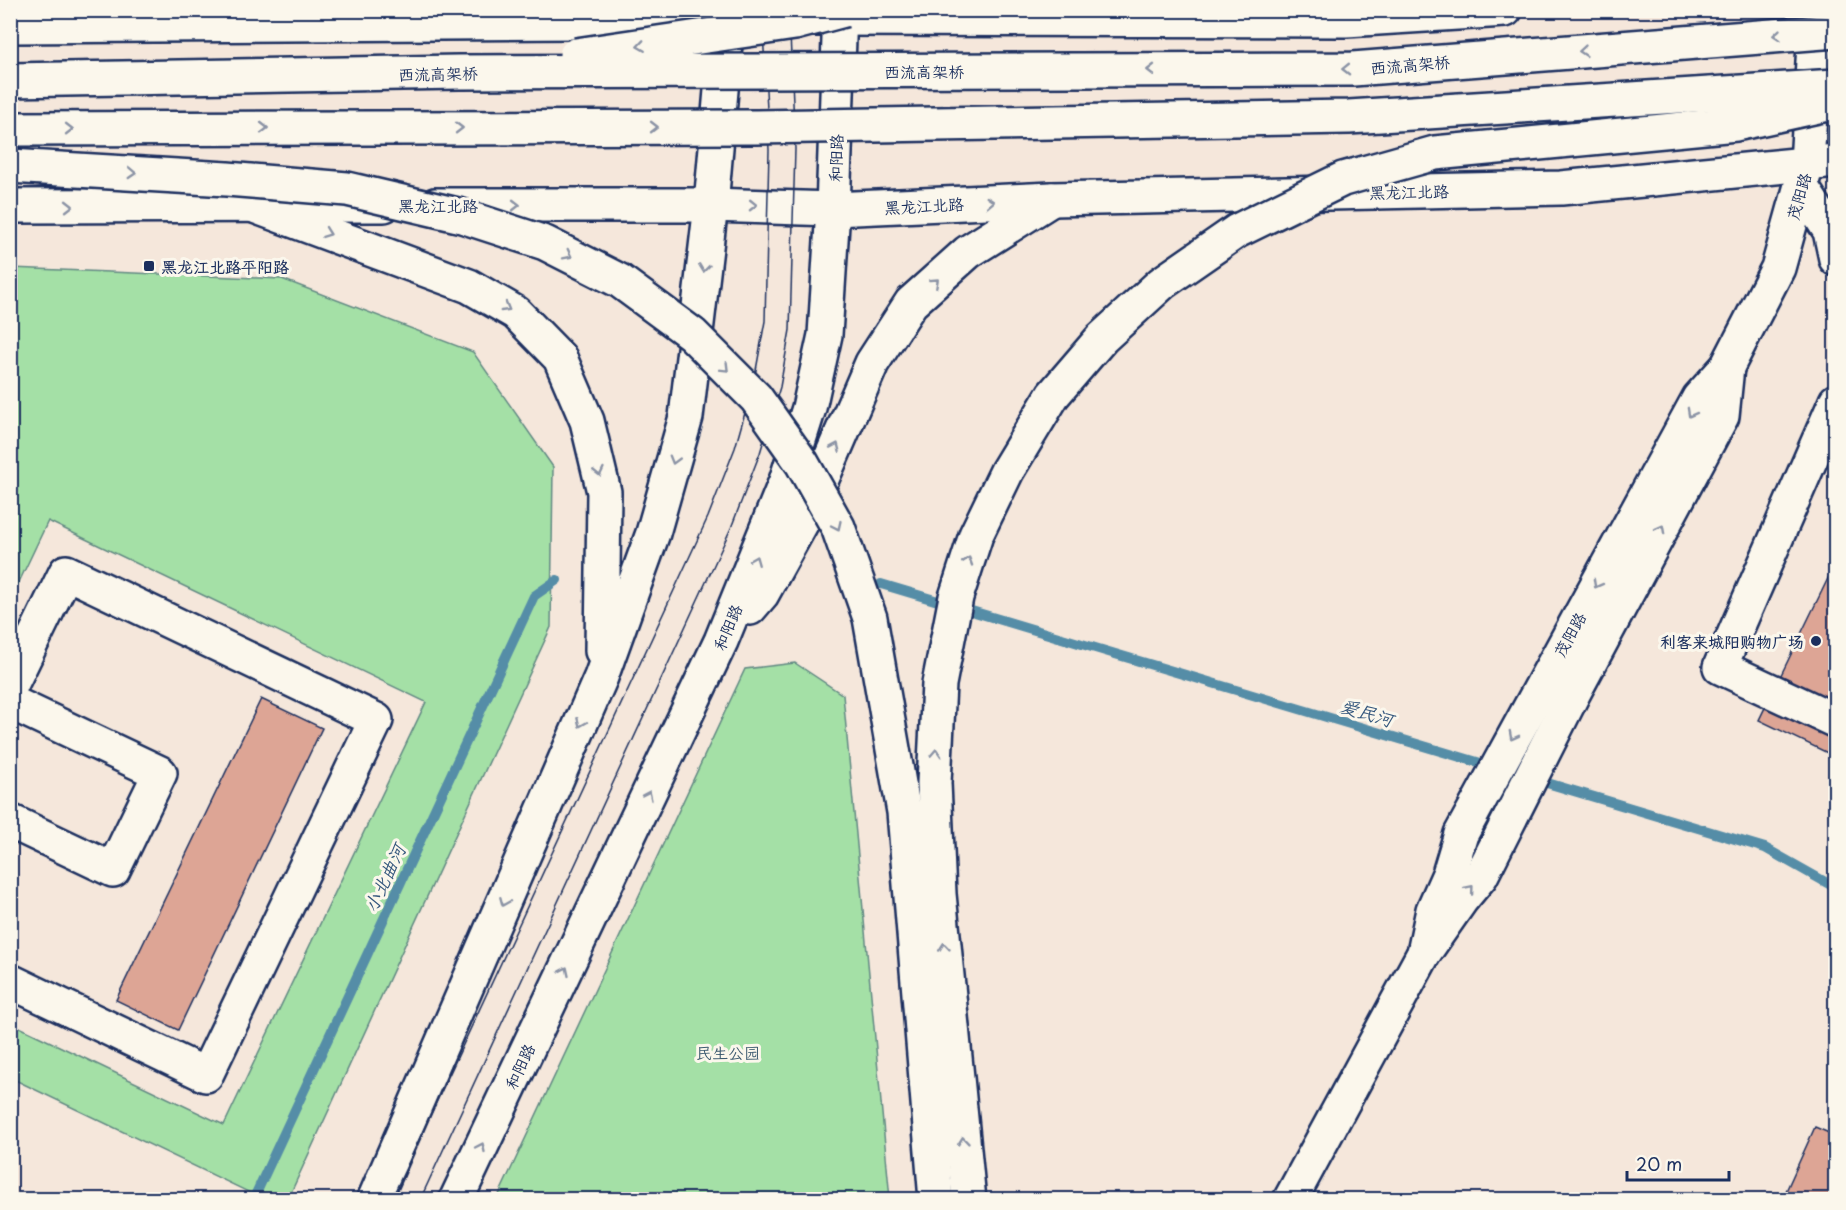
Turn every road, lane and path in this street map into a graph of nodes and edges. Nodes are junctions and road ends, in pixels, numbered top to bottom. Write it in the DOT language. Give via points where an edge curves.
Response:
graph roads {
  1 [pos="1505,10"];
  2 [pos="1816,10"];
  3 [pos="841,13"];
  4 [pos="1017,15"];
  5 [pos="516,16"];
  6 [pos="728,16"];
  7 [pos="10,26"];
  8 [pos="1836,31"];
  9 [pos="459,72"];
  10 [pos="10,80"];
  11 [pos="1836,86"];
  12 [pos="1836,102"];
  13 [pos="10,129"];
  14 [pos="10,166"];
  15 [pos="1815,171"];
  16 [pos="1052,199"];
  17 [pos="252,205"];
  18 [pos="711,205"];
  19 [pos="10,206"];
  20 [pos="833,209"];
  21 [pos="1836,259"];
  22 [pos="1727,367"];
  23 [pos="1836,401"];
  24 [pos="722,641"];
  25 [pos="601,677"];
  26 [pos="10,687"];
  27 [pos="10,702"];
  28 [pos="1836,721"];
  29 [pos="10,821"];
  30 [pos="1424,953"];
  31 [pos="10,981"];
  32 [pos="374,1200"];
  33 [pos="456,1200"];
  34 [pos="936,1200"];
  35 [pos="969,1200"];
  36 [pos="1290,1200"];
  1 -- 4 [label="main road" via="1346,20"];
  2 -- 15 [label="main road, 茂阳路"];
  3 -- 4 [label="main road"];
  3 -- 6 [label="main road" via="762,19"];
  3 -- 9 [label="main road, one-way, bridge"];
  3 -- 20 [label="main road, 和阳路"];
  5 -- 6 [label="main road"];
  5 -- 7 [label="main road"];
  6 -- 18 [label="main road"];
  8 -- 9 [label="main road, 西流高架桥, one-way, bridge" via="1353,69"];
  9 -- 10 [label="main road, 西流高架桥, bridge"];
  13 -- 11 [label="main road, one-way, bridge" via="756,127 1349,117"];
  35 -- 12 [label="main road, one-way, bridge" via="939,894 934,783 939,684 956,597 976,535 1007,471 1053,395 1102,338 1162,283 1237,231 1343,178 1435,153 1736,124"];
  14 -- 34 [label="main road, one-way, bridge" via="347,189 462,216 545,243 620,281 692,334 756,398 802,463 838,527 870,618 904,812"];
  15 -- 16 [label="main road, 黑龙江北路" via="1561,188"];
  15 -- 21 [label="main road"];
  15 -- 22 [label="main road, 茂阳路" via="1778,268"];
  20 -- 16 [label="main road, 黑龙江北路, one-way"];
  24 -- 16 [label="main road, one-way" via="762,594 808,511 872,363 912,303 968,252"];
  17 -- 18 [label="main road, 黑龙江北路, one-way"];
  19 -- 17 [label="main road, 黑龙江北路, one-way"];
  17 -- 25 [label="main road, one-way" via="469,286 516,313 560,358 587,421 604,492"];
  18 -- 20 [label="main road, 黑龙江北路, one-way"];
  18 -- 25 [label="main road, one-way" via="686,417 653,533"];
  24 -- 20 [label="main road, 和阳路, one-way" via="786,481 809,408 825,334"];
  22 -- 30 [label="main road, 茂阳路, one-way" via="1699,398 1461,834 1449,874 1432,910"];
  30 -- 22 [label="main road, 茂阳路, one-way" via="1481,876 1574,692 1722,416"];
  23 -- 28 [label="main road" via="1720,666"];
  33 -- 24 [label="main road, 和阳路, one-way"];
  25 -- 32 [label="main road, one-way"];
  26 -- 31 [label="main road" via="66,572 376,720 206,1074"];
  27 -- 29 [label="main road" via="160,773 113,870"];
  30 -- 36 [label="main road"];
}
